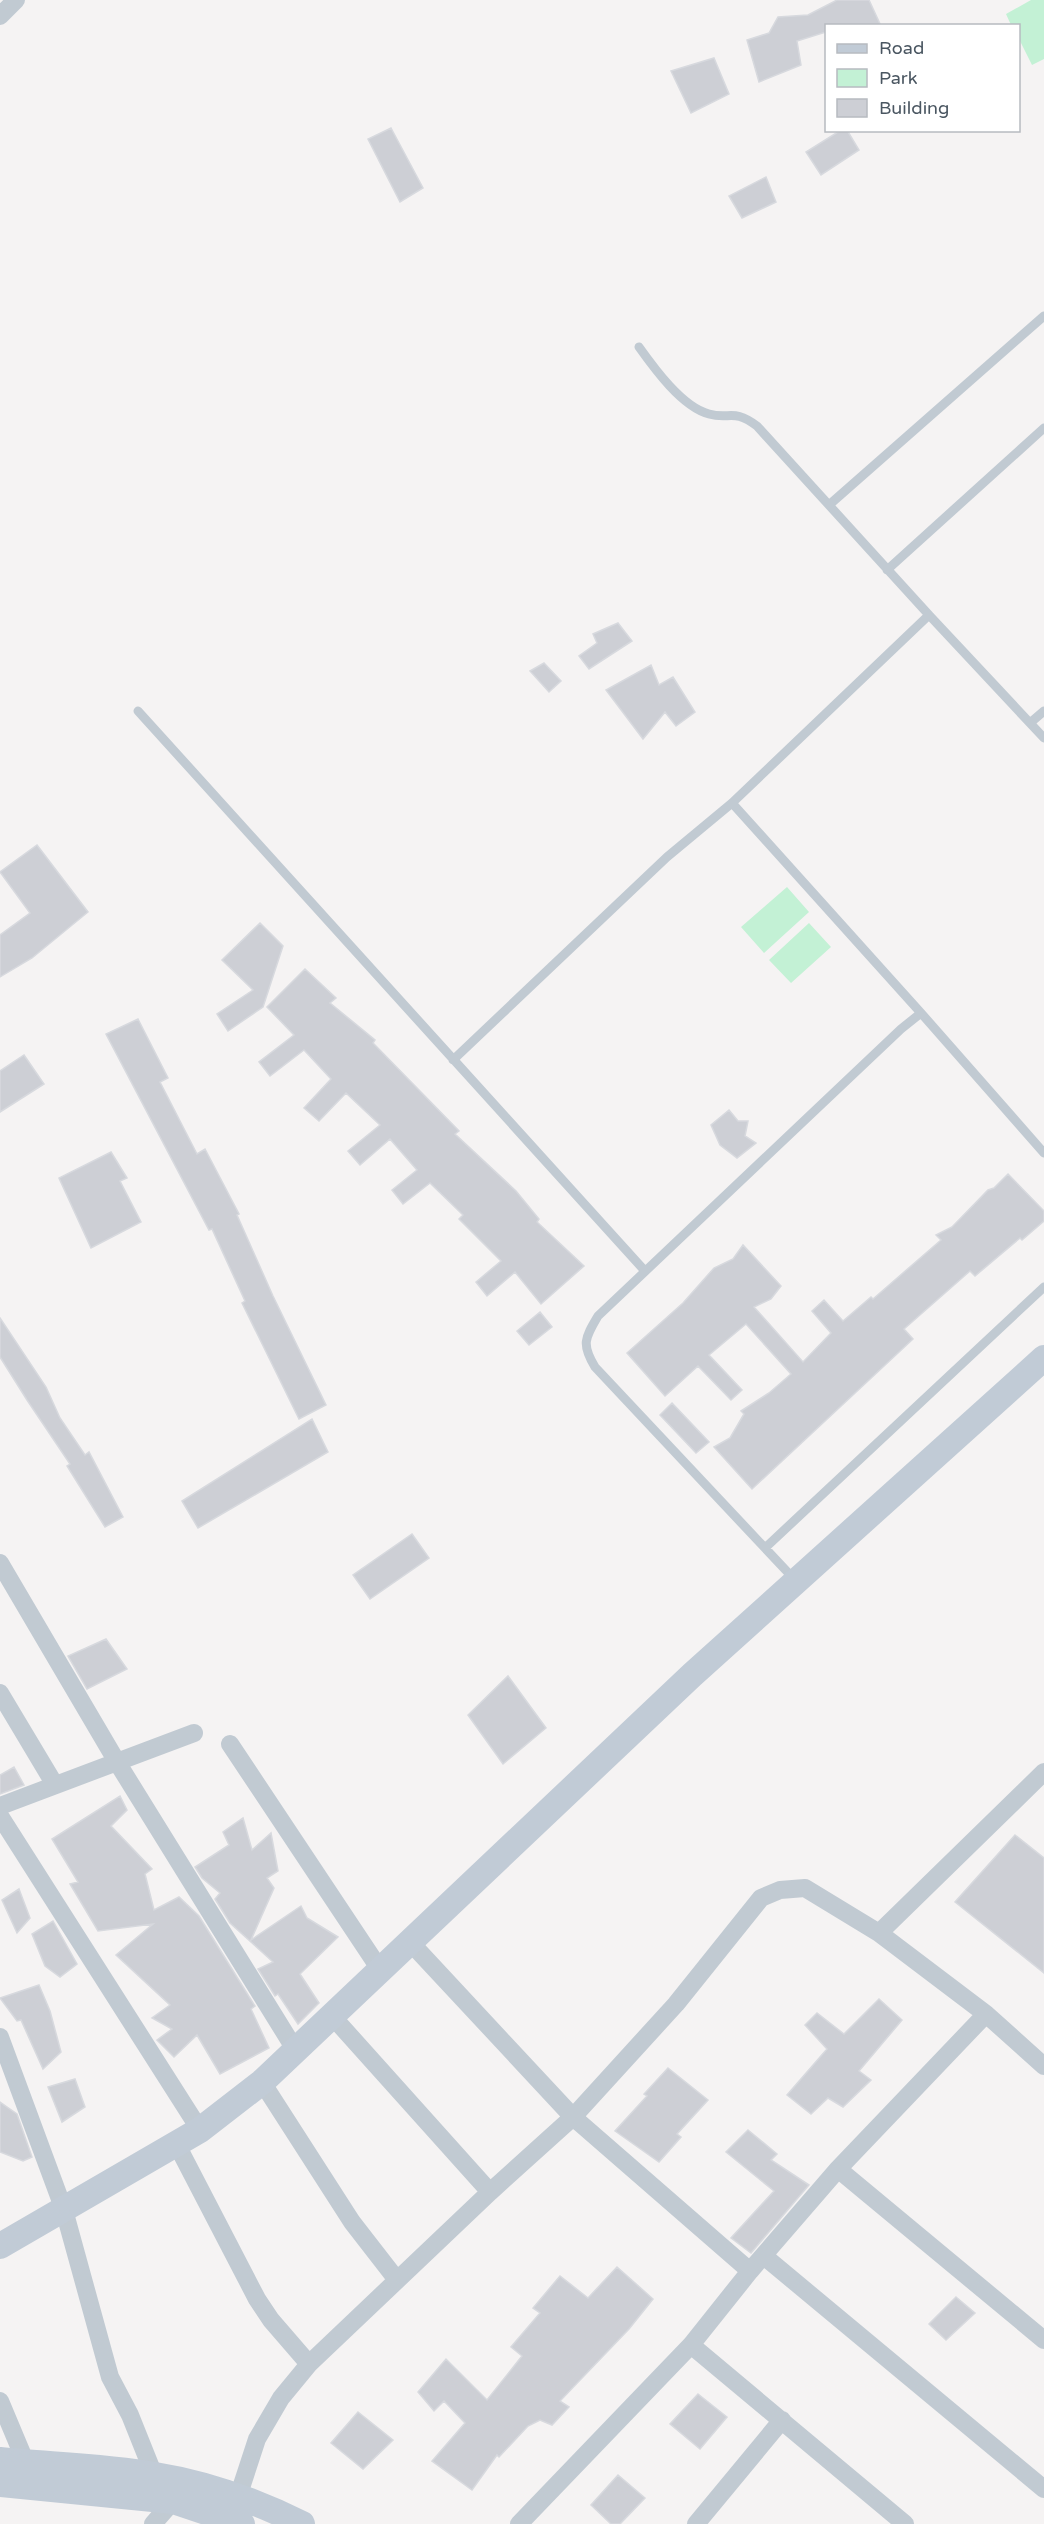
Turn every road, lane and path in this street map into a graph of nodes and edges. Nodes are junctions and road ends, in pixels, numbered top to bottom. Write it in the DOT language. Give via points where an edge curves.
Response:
graph roads {
  1 [pos="16,0"];
  2 [pos="0,16"];
  3 [pos="1044,316"];
  4 [pos="639,347"];
  5 [pos="1044,428"];
  6 [pos="829,505"];
  7 [pos="887,570"];
  8 [pos="929,615"];
  9 [pos="138,711"];
  10 [pos="1044,711"];
  11 [pos="1030,723"];
  12 [pos="1044,738"];
  13 [pos="732,803"];
  14 [pos="921,1013"];
  15 [pos="453,1060"];
  16 [pos="1044,1153"];
  17 [pos="645,1271"];
  18 [pos="1044,1287"];
  19 [pos="1044,1358"];
  20 [pos="765,1548"];
  21 [pos="0,1563"];
  22 [pos="796,1581"];
  23 [pos="0,1693"];
  24 [pos="194,1733"];
  25 [pos="230,1744"];
  26 [pos="117,1762"];
  27 [pos="1044,1772"];
  28 [pos="55,1785"];
  29 [pos="0,1806"];
  30 [pos="0,1816"];
  31 [pos="879,1933"];
  32 [pos="411,1943"];
  33 [pos="381,1971"];
  34 [pos="986,2014"];
  35 [pos="333,2017"];
  36 [pos="0,2037"];
  37 [pos="296,2051"];
  38 [pos="1044,2066"];
  39 [pos="262,2082"];
  40 [pos="573,2117"];
  41 [pos="200,2130"];
  42 [pos="176,2144"];
  43 [pos="838,2169"];
  44 [pos="490,2192"];
  45 [pos="64,2210"];
  46 [pos="0,2246"];
  47 [pos="765,2257"];
  48 [pos="750,2271"];
  49 [pos="397,2280"];
  50 [pos="1044,2340"];
  51 [pos="691,2345"];
  52 [pos="309,2364"];
  53 [pos="0,2401"];
  54 [pos="782,2420"];
  55 [pos="0,2460"];
  56 [pos="26,2463"];
  57 [pos="154,2475"];
  58 [pos="0,2484"];
  59 [pos="1044,2489"];
  60 [pos="238,2497"];
  61 [pos="173,2501"];
  62 [pos="153,2524"];
  63 [pos="242,2524"];
  64 [pos="302,2524"];
  65 [pos="519,2524"];
  66 [pos="696,2524"];
  67 [pos="905,2524"];
  1 -- 2 [label="street"];
  3 -- 6 [label="lane"];
  4 -- 6 [label="lane" via="663,380 697,408 710,414 746,418 757,426"];
  5 -- 7 [label="lane"];
  6 -- 7 [label="lane"];
  7 -- 8 [label="lane"];
  8 -- 11 [label="lane"];
  8 -- 13 [label="lane"];
  9 -- 15 [label="lane"];
  10 -- 11 [label="lane"];
  11 -- 12 [label="lane"];
  13 -- 14 [label="lane"];
  13 -- 15 [label="lane" via="667,857"];
  14 -- 16 [label="lane"];
  14 -- 17 [label="lane"];
  15 -- 17 [label="lane"];
  17 -- 20 [label="lane" via="598,1316 586,1336 586,1353"];
  18 -- 20 [label="lane"];
  19 -- 22 [label="street"];
  20 -- 22 [label="lane"];
  21 -- 26 [label="street"];
  22 -- 32 [label="street"];
  23 -- 28 [label="street"];
  24 -- 26 [label="street"];
  25 -- 33 [label="street"];
  26 -- 28 [label="street"];
  26 -- 37 [label="street"];
  27 -- 31 [label="street"];
  28 -- 29 [label="street"];
  30 -- 41 [label="street"];
  31 -- 34 [label="street"];
  31 -- 40 [label="street" via="805,1888 780,1890 761,1899 676,2004"];
  32 -- 33 [label="street"];
  32 -- 40 [label="street"];
  33 -- 35 [label="street"];
  34 -- 38 [label="street"];
  34 -- 43 [label="street"];
  35 -- 37 [label="street"];
  35 -- 44 [label="street"];
  36 -- 45 [label="street"];
  37 -- 39 [label="street"];
  39 -- 41 [label="street"];
  39 -- 49 [label="street" via="352,2222"];
  40 -- 44 [label="street"];
  40 -- 48 [label="street"];
  41 -- 42 [label="street"];
  42 -- 45 [label="street"];
  42 -- 52 [label="street" via="266,2313"];
  43 -- 47 [label="street"];
  43 -- 50 [label="street"];
  44 -- 49 [label="street"];
  45 -- 46 [label="street"];
  45 -- 57 [label="street" via="110,2377"];
  47 -- 48 [label="street"];
  47 -- 59 [label="street"];
  48 -- 51 [label="street"];
  49 -- 52 [label="street"];
  51 -- 54 [label="street"];
  51 -- 65 [label="street"];
  52 -- 60 [label="street" via="281,2398 257,2439"];
  53 -- 56 [label="street"];
  54 -- 66 [label="street"];
  54 -- 67 [label="street"];
  55 -- 56 [label="street"];
  56 -- 57 [label="street"];
  57 -- 60 [label="street"];
  58 -- 61 [label="street"];
  60 -- 64 [label="street"];
  61 -- 62 [label="street"];
  61 -- 63 [label="street"];
}
